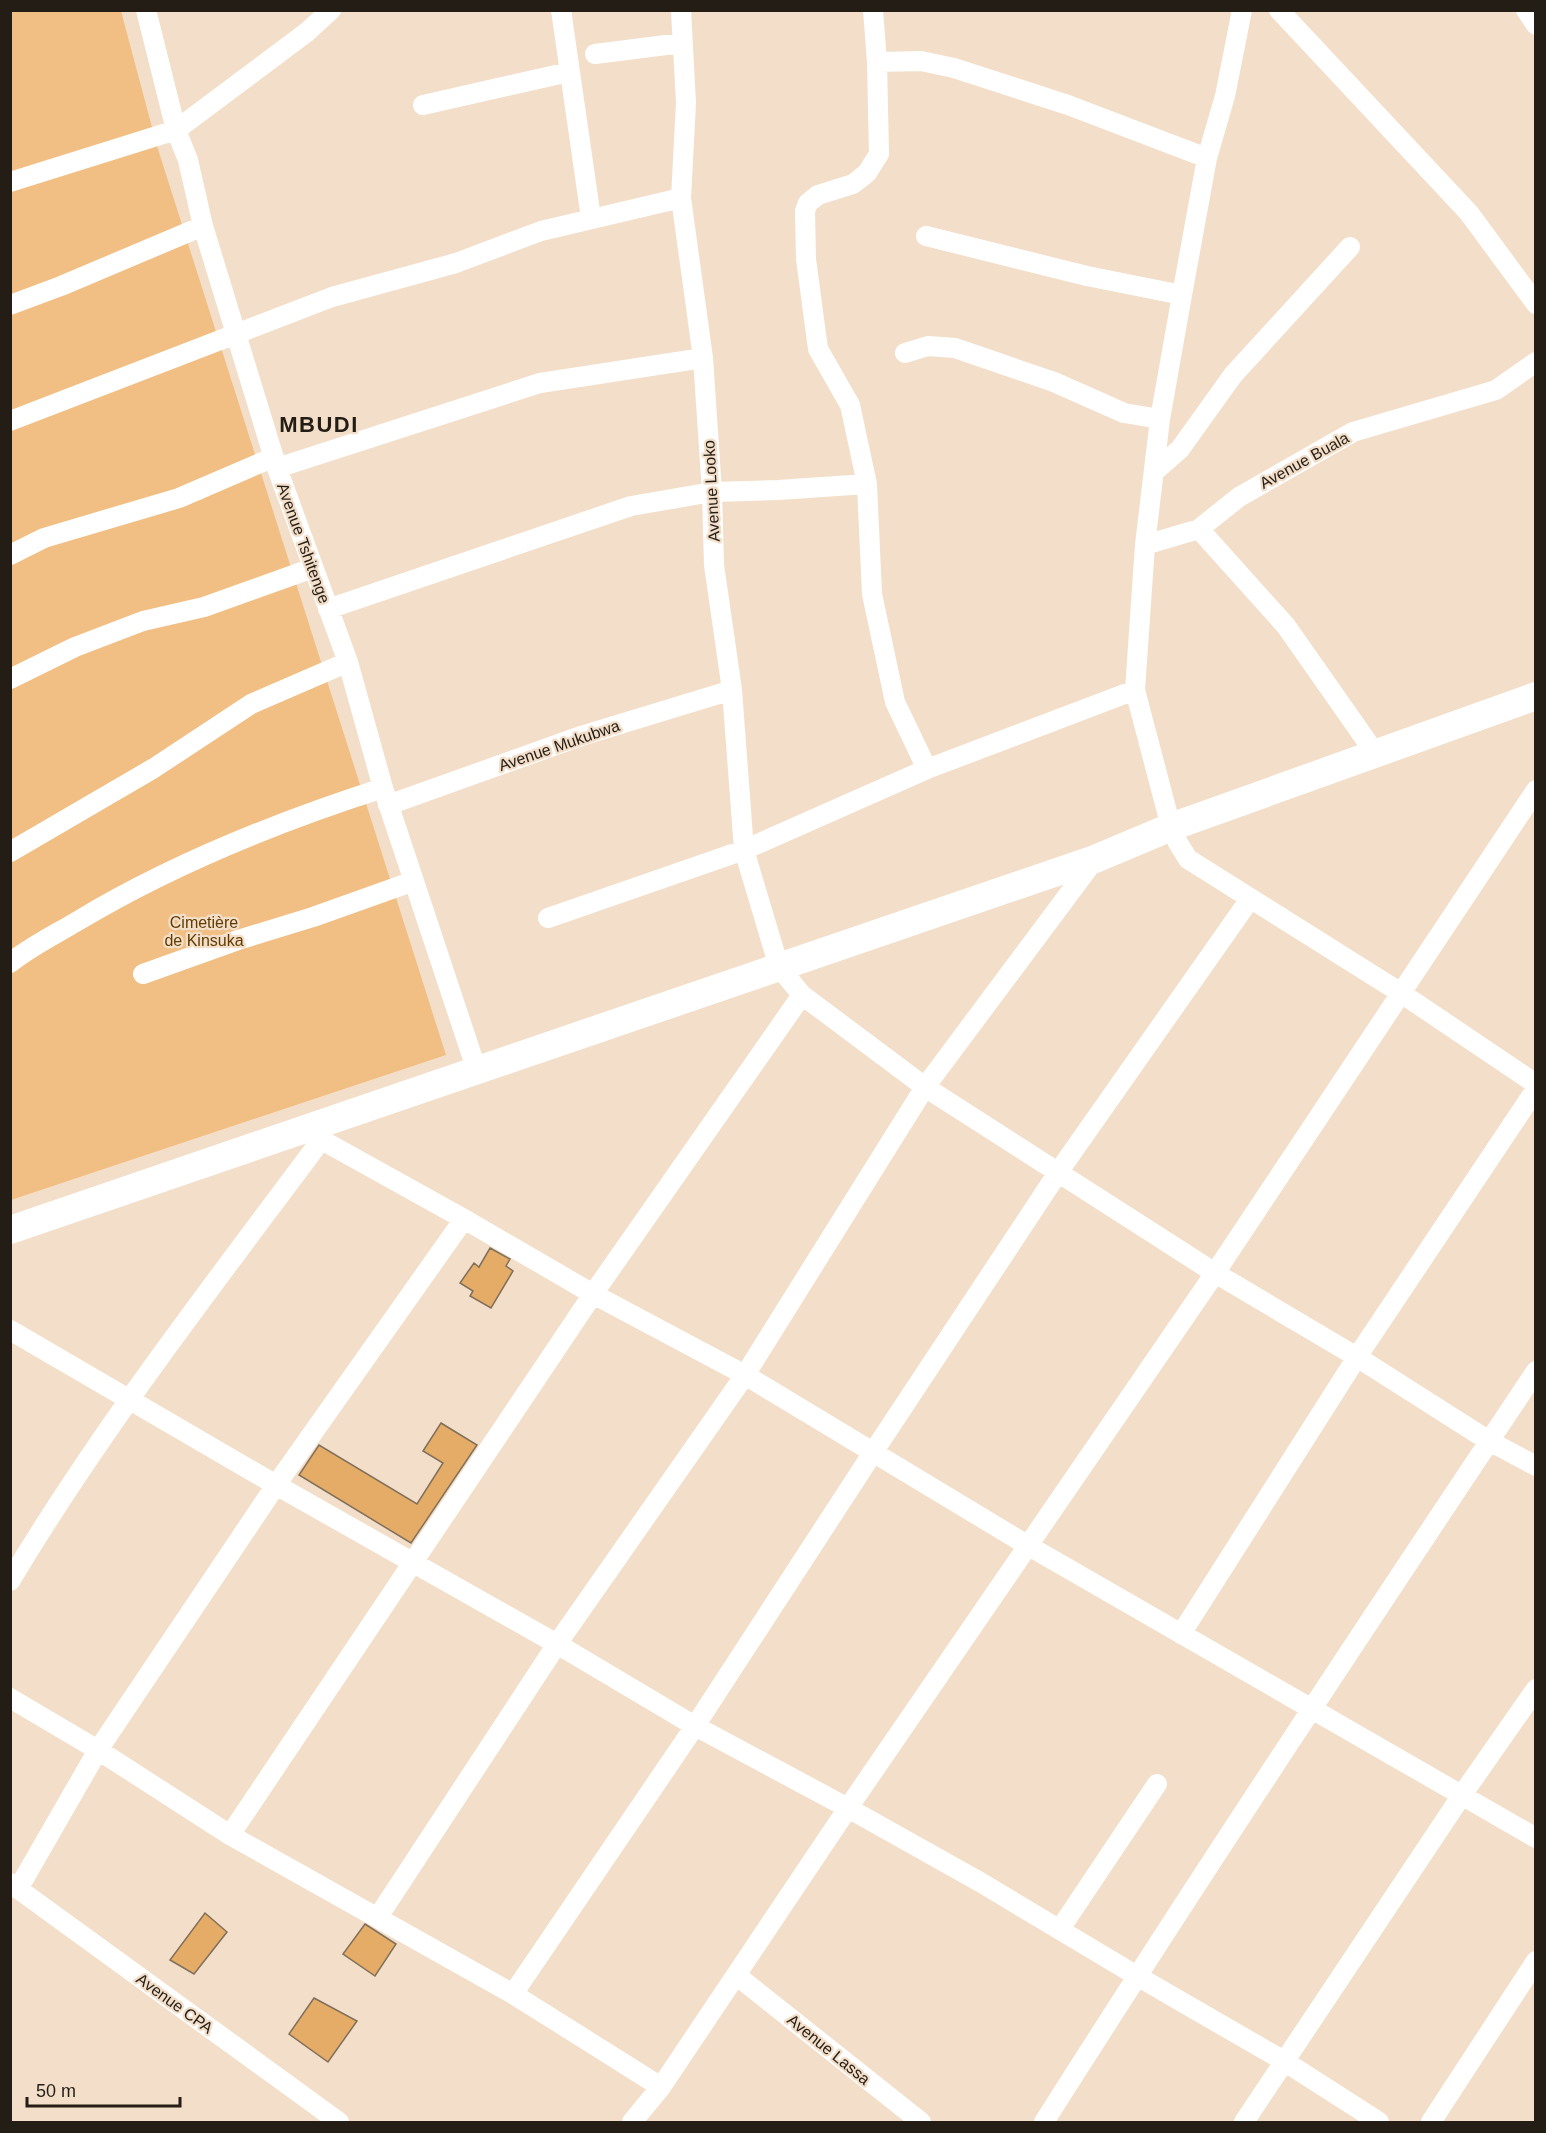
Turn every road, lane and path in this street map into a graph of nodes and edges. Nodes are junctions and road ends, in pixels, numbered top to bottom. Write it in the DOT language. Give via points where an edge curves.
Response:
graph roads {
  1 [pos="146,10"];
  2 [pos="331,10"];
  3 [pos="561,10"];
  4 [pos="681,10"];
  5 [pos="873,10"];
  6 [pos="1242,10"];
  7 [pos="1278,10"];
  8 [pos="1526,10"];
  9 [pos="1536,25"];
  10 [pos="682,43"];
  11 [pos="595,54"];
  12 [pos="877,62"];
  13 [pos="568,72"];
  14 [pos="423,105"];
  15 [pos="176,130"];
  16 [pos="1207,158"];
  17 [pos="10,182"];
  18 [pos="681,198"];
  19 [pos="591,218"];
  20 [pos="203,226"];
  21 [pos="926,236"];
  22 [pos="1350,247"];
  23 [pos="1182,295"];
  24 [pos="1536,304"];
  25 [pos="10,305"];
  26 [pos="237,333"];
  27 [pos="905,353"];
  28 [pos="703,358"];
  29 [pos="1536,362"];
  30 [pos="1160,419"];
  31 [pos="10,421"];
  32 [pos="275,463"];
  33 [pos="1154,472"];
  34 [pos="867,484"];
  35 [pos="712,492"];
  36 [pos="1199,529"];
  37 [pos="1146,545"];
  38 [pos="10,555"];
  39 [pos="313,568"];
  40 [pos="327,609"];
  41 [pos="348,662"];
  42 [pos="10,679"];
  43 [pos="732,690"];
  44 [pos="1135,690"];
  45 [pos="1536,696"];
  46 [pos="1376,753"];
  47 [pos="927,769"];
  48 [pos="1536,790"];
  49 [pos="386,796"];
  50 [pos="1171,827"];
  51 [pos="744,850"];
  52 [pos="10,852"];
  53 [pos="1095,859"];
  54 [pos="414,881"];
  55 [pos="1250,899"];
  56 [pos="548,918"];
  57 [pos="10,963"];
  58 [pos="778,967"];
  59 [pos="143,974"];
  60 [pos="1401,993"];
  61 [pos="802,995"];
  62 [pos="477,1071"];
  63 [pos="1536,1086"];
  64 [pos="926,1087"];
  65 [pos="311,1135"];
  66 [pos="1059,1171"];
  67 [pos="464,1219"];
  68 [pos="10,1230"];
  69 [pos="1215,1272"];
  70 [pos="593,1294"];
  71 [pos="10,1330"];
  72 [pos="1357,1358"];
  73 [pos="1536,1371"];
  74 [pos="745,1375"];
  75 [pos="129,1400"];
  76 [pos="1489,1441"];
  77 [pos="874,1451"];
  78 [pos="1536,1467"];
  79 [pos="276,1485"];
  80 [pos="1027,1545"];
  81 [pos="414,1563"];
  82 [pos="10,1581"];
  83 [pos="1181,1634"];
  84 [pos="557,1644"];
  85 [pos="1536,1689"];
  86 [pos="10,1698"];
  87 [pos="1311,1709"];
  88 [pos="695,1726"];
  89 [pos="98,1750"];
  90 [pos="1157,1784"];
  91 [pos="1462,1795"];
  92 [pos="848,1808"];
  93 [pos="230,1835"];
  94 [pos="1536,1838"];
  95 [pos="14,1886"];
  96 [pos="378,1917"];
  97 [pos="1060,1929"];
  98 [pos="1536,1961"];
  99 [pos="736,1975"];
  100 [pos="1137,1976"];
  101 [pos="513,1994"];
  102 [pos="1284,2061"];
  103 [pos="661,2087"];
  104 [pos="339,2122"];
  105 [pos="632,2122"];
  106 [pos="921,2122"];
  107 [pos="1044,2122"];
  108 [pos="1244,2122"];
  109 [pos="1379,2122"];
  110 [pos="1431,2122"];
  1 -- 15 [label="street, Avenue Tshitenge"];
  2 -- 15 [label="street"];
  3 -- 13 [label="street"];
  4 -- 10 [label="street, Avenue Looko"];
  5 -- 12 [label="street"];
  6 -- 16 [label="street" via="1225,96"];
  7 -- 24 [label="street" via="1469,213"];
  8 -- 9 [label="street"];
  10 -- 11 [label="street"];
  10 -- 18 [label="street, Avenue Looko" via="686,103"];
  12 -- 16 [label="street" via="921,61 954,68 1068,105"];
  12 -- 34 [label="street" via="879,154 867,173 853,184 818,195 805,211 806,259 818,349 850,405"];
  13 -- 14 [label="street"];
  13 -- 19 [label="street"];
  15 -- 17 [label="street"];
  15 -- 20 [label="street, Avenue Tshitenge" via="188,160"];
  16 -- 23 [label="street"];
  18 -- 19 [label="street"];
  18 -- 28 [label="street, Avenue Looko"];
  19 -- 26 [label="street" via="541,231 456,263 332,297"];
  20 -- 25 [label="street"];
  20 -- 26 [label="street, Avenue Tshitenge"];
  21 -- 23 [label="street"];
  22 -- 33 [label="street" via="1233,375 1180,449"];
  23 -- 30 [label="street"];
  26 -- 31 [label="street"];
  26 -- 32 [label="street, Avenue Tshitenge"];
  27 -- 30 [label="street" via="928,346 955,348 1054,382 1124,413"];
  28 -- 32 [label="street" via="540,383"];
  28 -- 35 [label="street, Avenue Looko"];
  29 -- 36 [label="street, Avenue Buala" via="1496,390 1353,432 1239,496"];
  30 -- 33 [label="street"];
  32 -- 38 [label="street" via="179,498 44,538"];
  32 -- 39 [label="street, Avenue Tshitenge"];
  33 -- 37 [label="street"];
  34 -- 35 [label="street"];
  34 -- 47 [label="street" via="874,605 895,702"];
  35 -- 40 [label="street" via="631,506"];
  35 -- 43 [label="street, Avenue Looko" via="714,565"];
  36 -- 37 [label="street, Avenue Buala"];
  36 -- 46 [label="street" via="1286,626"];
  37 -- 44 [label="street"];
  39 -- 40 [label="street, Avenue Tshitenge"];
  39 -- 42 [label="street" via="204,607 143,621 75,647"];
  40 -- 41 [label="street, Avenue Tshitenge"];
  41 -- 49 [label="street, Avenue Tshitenge"];
  41 -- 52 [label="street" via="251,704 154,768"];
  43 -- 49 [label="street, Avenue Mukubwa"];
  43 -- 51 [label="street, Avenue Looko"];
  44 -- 47 [label="street"];
  44 -- 50 [label="street"];
  45 -- 46 [label="street"];
  46 -- 50 [label="street"];
  47 -- 51 [label="street"];
  48 -- 60 [label="street"];
  49 -- 54 [label="street, Avenue Tshitenge"];
  49 -- 57 [label="street, Avenue Mukubwa" via="320,808 184,865 99,908"];
  50 -- 53 [label="street"];
  50 -- 55 [label="street" via="1188,859"];
  51 -- 56 [label="street"];
  51 -- 58 [label="street, Avenue Looko"];
  53 -- 58 [label="street"];
  53 -- 64 [label="street"];
  54 -- 59 [label="street"];
  54 -- 62 [label="street, Avenue Tshitenge"];
  55 -- 60 [label="street"];
  55 -- 66 [label="street"];
  58 -- 61 [label="street"];
  58 -- 62 [label="street"];
  60 -- 63 [label="street"];
  60 -- 69 [label="street"];
  61 -- 64 [label="street"];
  61 -- 70 [label="street"];
  62 -- 65 [label="street"];
  63 -- 72 [label="street"];
  64 -- 66 [label="street"];
  64 -- 74 [label="street"];
  65 -- 67 [label="street"];
  65 -- 68 [label="street"];
  65 -- 75 [label="street"];
  66 -- 69 [label="street"];
  66 -- 77 [label="street"];
  67 -- 70 [label="street"];
  67 -- 79 [label="street"];
  69 -- 72 [label="street"];
  69 -- 80 [label="street"];
  70 -- 74 [label="street"];
  70 -- 81 [label="street"];
  71 -- 75 [label="street"];
  72 -- 76 [label="street"];
  72 -- 83 [label="street"];
  73 -- 76 [label="street"];
  74 -- 77 [label="street"];
  74 -- 84 [label="street"];
  75 -- 79 [label="street"];
  75 -- 82 [label="street"];
  76 -- 78 [label="street"];
  76 -- 87 [label="street"];
  77 -- 80 [label="street"];
  77 -- 88 [label="street"];
  79 -- 81 [label="street"];
  79 -- 89 [label="street"];
  80 -- 83 [label="street"];
  80 -- 92 [label="street"];
  81 -- 84 [label="street"];
  81 -- 93 [label="street"];
  83 -- 87 [label="street"];
  84 -- 88 [label="street"];
  84 -- 96 [label="street"];
  85 -- 91 [label="street"];
  86 -- 89 [label="street"];
  87 -- 91 [label="street"];
  87 -- 100 [label="street"];
  88 -- 92 [label="street"];
  88 -- 101 [label="street"];
  89 -- 93 [label="street"];
  89 -- 95 [label="street"];
  90 -- 97 [label="street"];
  91 -- 94 [label="street"];
  91 -- 102 [label="street"];
  92 -- 97 [label="street"];
  92 -- 99 [label="street"];
  93 -- 96 [label="street"];
  95 -- 104 [label="street, Avenue CPA"];
  96 -- 101 [label="street"];
  97 -- 100 [label="street"];
  98 -- 110 [label="street"];
  99 -- 103 [label="street"];
  99 -- 106 [label="street, Avenue Lassa"];
  100 -- 102 [label="street"];
  100 -- 107 [label="street"];
  101 -- 103 [label="street"];
  102 -- 108 [label="street"];
  102 -- 109 [label="street"];
  103 -- 105 [label="street"];
}
